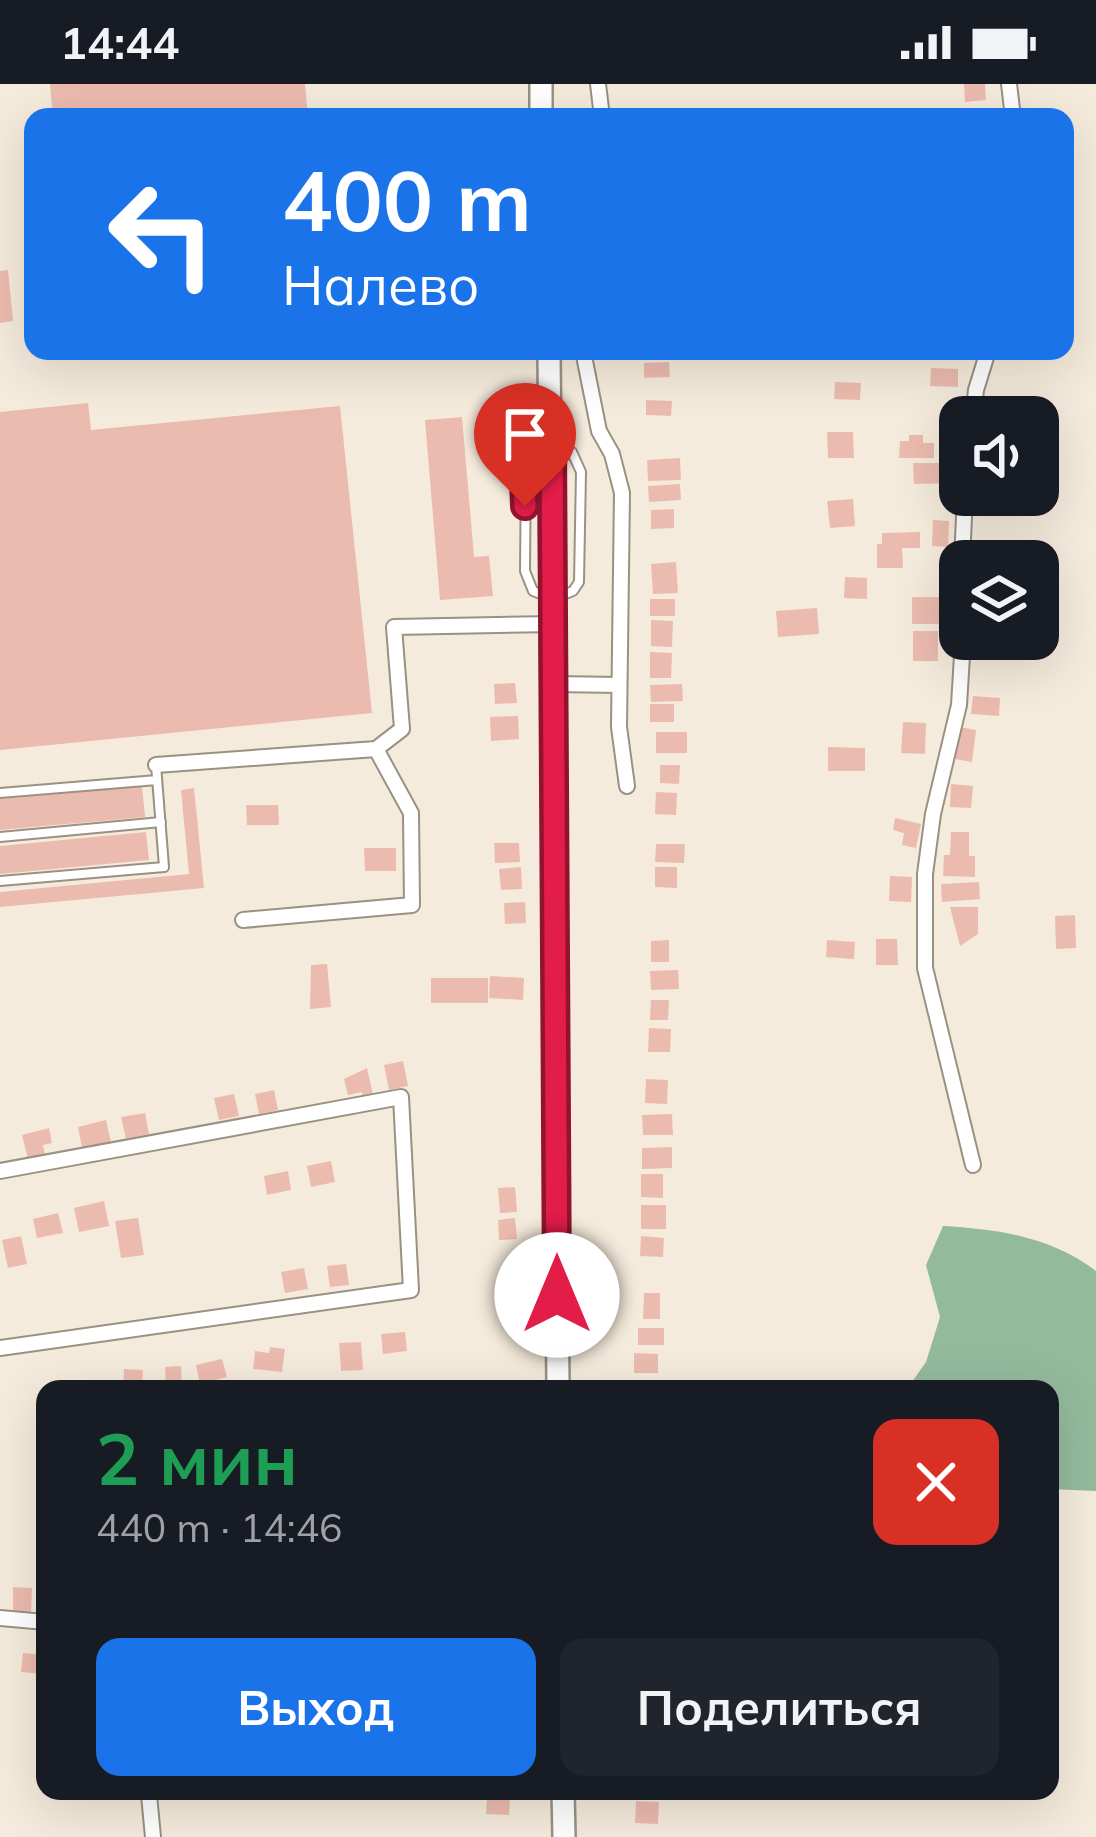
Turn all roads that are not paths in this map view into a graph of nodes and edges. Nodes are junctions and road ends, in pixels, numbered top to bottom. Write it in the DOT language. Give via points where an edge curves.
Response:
graph roads {
  1 [pos="549,360"];
  2 [pos="584,360"];
  3 [pos="985,360"];
  4 [pos="975,396"];
  5 [pos="554,624"];
  6 [pos="962,660"];
  7 [pos="554,684"];
  8 [pos="620,686"];
  9 [pos="376,749"];
  10 [pos="156,772"];
  11 [pos="627,786"];
  12 [pos="0,793"];
  13 [pos="161,822"];
  14 [pos="0,837"];
  15 [pos="0,881"];
  16 [pos="243,920"];
  17 [pos="974,1165"];
  18 [pos="0,1171"];
  19 [pos="0,1348"];
  20 [pos="558,1380"];
  21 [pos="0,1618"];
  22 [pos="36,1621"];
  23 [pos="150,1800"];
  24 [pos="563,1800"];
  25 [pos="154,1837"];
  26 [pos="564,1837"];
  1 -- 5 [label="main road"];
  2 -- 8 [label="street" via="622,493"];
  3 -- 4 [label="street"];
  5 -- 7 [label="main road"];
  5 -- 9 [label="street" via="394,627 402,729"];
  6 -- 17 [label="street" via="925,874 925,968"];
  7 -- 8 [label="street"];
  7 -- 20 [label="main road"];
  8 -- 11 [label="street"];
  9 -- 10 [label="street"];
  9 -- 16 [label="street" via="411,813 412,905"];
  10 -- 12 [label="lane"];
  10 -- 13 [label="lane"];
  13 -- 14 [label="lane"];
  13 -- 15 [label="lane" via="164,867"];
  18 -- 19 [label="street" via="401,1097 411,1290"];
  21 -- 22 [label="street"];
  23 -- 25 [label="street"];
  24 -- 26 [label="main road"];
}
